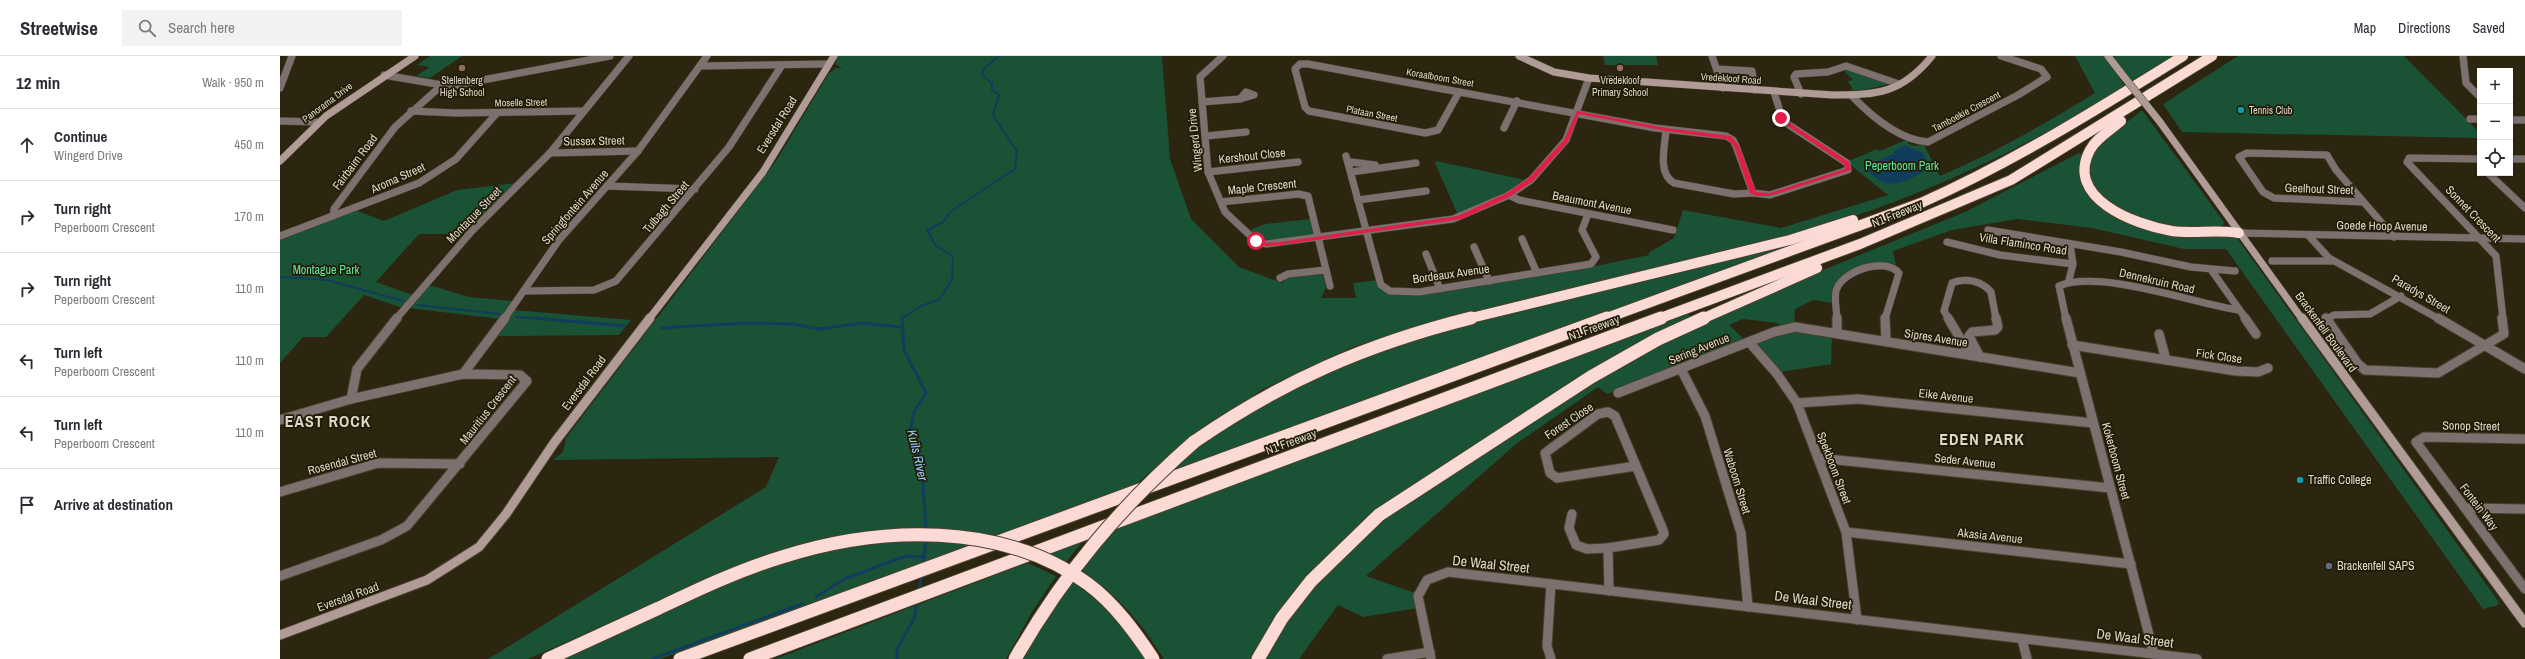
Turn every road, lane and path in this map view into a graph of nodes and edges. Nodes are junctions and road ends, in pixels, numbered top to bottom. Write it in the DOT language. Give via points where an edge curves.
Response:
graph roads {
  1 [pos="292,56"];
  2 [pos="414,56"];
  3 [pos="610,56"];
  4 [pos="629,56"];
  5 [pos="708,56"];
  6 [pos="1222,56"];
  7 [pos="1519,56"];
  8 [pos="1712,56"];
  9 [pos="1932,56"];
  10 [pos="2001,56"];
  11 [pos="2030,56"];
  12 [pos="2108,56"];
  13 [pos="2183,56"];
  14 [pos="2212,56"];
  15 [pos="2463,56"];
  16 [pos="831,60"];
  17 [pos="2024,63"];
  18 [pos="1300,64"];
  19 [pos="782,65"];
  20 [pos="700,66"];
  21 [pos="1717,69"];
  22 [pos="283,72"];
  23 [pos="384,75"];
  24 [pos="1590,78"];
  25 [pos="1899,84"];
  26 [pos="442,85"];
  27 [pos="280,88"];
  28 [pos="1723,88"];
  29 [pos="1754,90"];
  30 [pos="1460,91"];
  31 [pos="1774,92"];
  32 [pos="1801,94"];
  33 [pos="2477,94"];
  34 [pos="1851,95"];
  35 [pos="1240,99"];
  36 [pos="1517,101"];
  37 [pos="1202,102"];
  38 [pos="2136,104"];
  39 [pos="411,111"];
  40 [pos="583,112"];
  41 [pos="1577,112"];
  42 [pos="497,113"];
  43 [pos="2470,119"];
  44 [pos="2477,119"];
  45 [pos="2513,120"];
  46 [pos="2525,120"];
  47 [pos="280,121"];
  48 [pos="317,122"];
  49 [pos="1504,128"];
  50 [pos="1666,130"];
  51 [pos="1246,132"];
  52 [pos="1206,136"];
  53 [pos="638,151"];
  54 [pos="550,153"];
  55 [pos="1346,156"];
  56 [pos="2476,158"];
  57 [pos="2513,159"];
  58 [pos="2525,159"];
  59 [pos="280,161"];
  60 [pos="1298,162"];
  61 [pos="1416,163"];
  62 [pos="1350,168"];
  63 [pos="1374,169"];
  64 [pos="1208,172"];
  65 [pos="2491,176"];
  66 [pos="1962,185"];
  67 [pos="607,186"];
  68 [pos="695,189"];
  69 [pos="1426,191"];
  70 [pos="1753,193"];
  71 [pos="1509,194"];
  72 [pos="1358,200"];
  73 [pos="1221,202"];
  74 [pos="2363,202"];
  75 [pos="2525,208"];
  76 [pos="1588,214"];
  77 [pos="334,216"];
  78 [pos="1673,230"];
  79 [pos="1988,230"];
  80 [pos="1367,232"];
  81 [pos="2239,233"];
  82 [pos="1885,234"];
  83 [pos="280,236"];
  84 [pos="2309,236"];
  85 [pos="2394,237"];
  86 [pos="2480,238"];
  87 [pos="1319,239"];
  88 [pos="1522,239"];
  89 [pos="2525,239"];
  90 [pos="1946,242"];
  91 [pos="2070,244"];
  92 [pos="1474,247"];
  93 [pos="2097,248"];
  94 [pos="1426,254"];
  95 [pos="2272,261"];
  96 [pos="2335,261"];
  97 [pos="2073,264"];
  98 [pos="1326,270"];
  99 [pos="2235,271"];
  100 [pos="2212,272"];
  101 [pos="1537,273"];
  102 [pos="1280,278"];
  103 [pos="2069,280"];
  104 [pos="1489,281"];
  105 [pos="1330,286"];
  106 [pos="1440,288"];
  107 [pos="524,291"];
  108 [pos="2401,296"];
  109 [pos="2238,310"];
  110 [pos="1789,327"];
  111 [pos="1837,333"];
  112 [pos="2160,334"];
  113 [pos="2256,334"];
  114 [pos="1886,341"];
  115 [pos="1749,342"];
  116 [pos="2072,345"];
  117 [pos="2485,346"];
  118 [pos="1970,355"];
  119 [pos="1980,357"];
  120 [pos="2166,360"];
  121 [pos="2268,368"];
  122 [pos="1681,369"];
  123 [pos="2525,369"];
  124 [pos="463,374"];
  125 [pos="2080,374"];
  126 [pos="1618,393"];
  127 [pos="351,399"];
  128 [pos="1797,403"];
  129 [pos="280,420"];
  130 [pos="2093,423"];
  131 [pos="2418,439"];
  132 [pos="2525,439"];
  133 [pos="1818,458"];
  134 [pos="460,464"];
  135 [pos="1636,466"];
  136 [pos="2110,488"];
  137 [pos="280,492"];
  138 [pos="2464,508"];
  139 [pos="2525,510"];
  140 [pos="1572,514"];
  141 [pos="1846,532"];
  142 [pos="1608,548"];
  143 [pos="2130,564"];
  144 [pos="280,576"];
  145 [pos="1551,584"];
  146 [pos="2525,589"];
  147 [pos="1609,591"];
  148 [pos="1748,607"];
  149 [pos="1857,620"];
  150 [pos="2525,622"];
  151 [pos="280,635"];
  152 [pos="2022,639"];
  153 [pos="2154,654"];
  154 [pos="1430,656"];
  155 [pos="548,659"];
  156 [pos="680,659"];
  157 [pos="750,659"];
  158 [pos="1014,659"];
  159 [pos="1153,659"];
  160 [pos="1258,659"];
  161 [pos="1387,659"];
  162 [pos="1551,659"];
  163 [pos="2027,659"];
  164 [pos="2196,659"];
  1 -- 22 [label="street"];
  2 -- 23 [label="street, Panorama Drive"];
  3 -- 26 [label="street" via="461,84"];
  4 -- 40 [label="street, Montaque Street"];
  5 -- 20 [label="street, Springfontein Avenue"];
  6 -- 37 [label="street, Wingerd Drive" via="1201,75"];
  7 -- 24 [label="street, Vredekloof Road" via="1554,72"];
  8 -- 21 [label="street"];
  9 -- 25 [label="street, Vredekloof Road" via="1916,75"];
  10 -- 17 [label="street, Tamboekie Crescent"];
  11 -- 17 [label="street"];
  12 -- 81 [label="street, Brackenfell Boulevard, bridge" via="2160,122"];
  13 -- 66 [label="highway, N1 Freeway" via="2046,140"];
  14 -- 38 [label="highway, N1 Freeway"];
  15 -- 33 [label="street" via="2466,83"];
  16 -- 19 [label="street"];
  16 -- 151 [label="street, Eversdal Road" via="796,122 763,172 554,443 506,514 479,547 427,580"];
  17 -- 34 [label="street, Tamboekie Crescent" via="2041,69 2047,77 2011,99 1928,142 1916,141 1876,117"];
  18 -- 30 [label="street, Koraalboom Street"];
  18 -- 30 [label="street, Plataan Street" via="1295,69 1307,110 1425,133 1438,130"];
  19 -- 20 [label="street"];
  19 -- 68 [label="street, Tulbagh Street" via="729,147"];
  20 -- 53 [label="street, Springfontein Avenue"];
  21 -- 28 [label="street"];
  21 -- 29 [label="street" via="1752,71"];
  22 -- 27 [label="street"];
  23 -- 26 [label="street"];
  23 -- 48 [label="street, Panorama Drive" via="344,100"];
  24 -- 28 [label="street, Vredekloof Road"];
  24 -- 41 [label="street, Wingerd Drive"];
  25 -- 32 [label="street" via="1844,67 1828,72 1796,74 1794,77"];
  25 -- 34 [label="street, Vredekloof Road"];
  26 -- 39 [label="street, Fairbairn Road"];
  28 -- 29 [label="street, Vredekloof Road"];
  29 -- 31 [label="street, Vredekloof Road"];
  30 -- 36 [label="street, Koraalboom Street"];
  31 -- 32 [label="street, Vredekloof Road"];
  31 -- 70 [label="street" via="1782,121 1847,163 1849,168 1770,195"];
  32 -- 34 [label="street, Vredekloof Road"];
  35 -- 37 [label="street"];
  36 -- 41 [label="street, Koraalboom Street"];
  36 -- 49 [label="street"];
  37 -- 52 [label="street, Wingerd Drive"];
  38 -- 81 [label="highway" via="2133,111 2090,150 2084,162 2083,174 2090,190 2108,207 2145,225 2184,232"];
  38 -- 82 [label="highway, N1 Freeway" via="2011,180"];
  39 -- 42 [label="street, Moselle Street"];
  39 -- 77 [label="street, Fairbairn Road" via="395,127 343,196 334,209"];
  40 -- 42 [label="street, Moselle Street"];
  40 -- 54 [label="street, Montaque Street"];
  41 -- 50 [label="street, Koraalboom Street"];
  41 -- 71 [label="street, Wingerd Drive" via="1568,137 1554,157 1531,180"];
  42 -- 77 [label="street, Aroma Street" via="459,156 443,168 408,188"];
  43 -- 44 [label="street"];
  45 -- 46 [label="street"];
  47 -- 48 [label="street"];
  48 -- 59 [label="street, Panorama Drive"];
  50 -- 70 [label="street, Koraalboom Street" via="1718,134 1732,138"];
  50 -- 70 [label="street" via="1663,169 1666,180 1731,194"];
  51 -- 52 [label="street"];
  52 -- 64 [label="street, Wingerd Drive"];
  53 -- 54 [label="street, Sussex Street"];
  53 -- 67 [label="street, Springfontein Avenue"];
  54 -- 127 [label="street, Montaque Street" via="471,232 370,351 357,369"];
  55 -- 62 [label="street, Bordeaux Avenue"];
  56 -- 86 [label="street, Sonnet Crescent" via="2407,160"];
  57 -- 58 [label="street"];
  60 -- 64 [label="street, Kershout Close"];
  61 -- 63 [label="street"];
  62 -- 63 [label="street"];
  62 -- 63 [label="street" via="1351,162 1356,161 1377,166"];
  62 -- 72 [label="street, Bordeaux Avenue"];
  64 -- 73 [label="street, Wingerd Drive"];
  65 -- 75 [label="street"];
  66 -- 156 [label="highway, N1 Freeway" via="1874,221"];
  66 -- 158 [label="highway, bridge" via="1790,240 1420,331 1340,357 1264,396 1194,442 1135,495 1093,540 1049,600"];
  67 -- 68 [label="street"];
  67 -- 107 [label="street, Springfontein Avenue" via="559,240"];
  68 -- 107 [label="street, Tulbagh Street" via="611,285 590,290"];
  69 -- 72 [label="street"];
  71 -- 76 [label="street, Beaumont Avenue" via="1519,200"];
  71 -- 80 [label="street, Wingerd Drive" via="1460,218"];
  72 -- 80 [label="street, Bordeaux Avenue"];
  73 -- 87 [label="street, Wingerd Drive" via="1225,212 1260,243 1271,245"];
  73 -- 87 [label="street, Maple Crescent" via="1305,194 1310,199"];
  74 -- 74 [label="street, Geelhout Street" via="2327,155 2247,153 2239,157 2263,192 2274,198"];
  74 -- 85 [label="street"];
  76 -- 78 [label="street, Beaumont Avenue"];
  76 -- 101 [label="street, Bordeaux Avenue" via="1583,232 1596,257 1595,261 1587,266"];
  77 -- 83 [label="street"];
  79 -- 91 [label="street, Villa Flaminco Road" via="2020,238"];
  80 -- 87 [label="street, Wingerd Drive"];
  80 -- 106 [label="street, Bordeaux Avenue" via="1383,288 1394,292 1419,292"];
  81 -- 84 [label="street, Goede Hoop Avenue"];
  81 -- 150 [label="street, Brackenfell Boulevard"];
  82 -- 157 [label="highway, N1 Freeway"];
  82 -- 160 [label="highway" via="1869,245 1658,339 1591,377 1407,496 1379,515 1320,571 1290,608"];
  84 -- 85 [label="street, Goede Hoop Avenue"];
  84 -- 96 [label="street, Paradys Street" via="2319,249"];
  85 -- 86 [label="street, Goede Hoop Avenue"];
  86 -- 89 [label="street, Goede Hoop Avenue"];
  86 -- 117 [label="street, Sonnet Crescent" via="2498,259 2505,325 2504,334"];
  87 -- 98 [label="street"];
  88 -- 101 [label="street"];
  90 -- 97 [label="street, Villa Flaminco Road" via="2000,255"];
  91 -- 93 [label="street, Villa Flaminco Road"];
  91 -- 97 [label="street, Villa Flaminco Road"];
  92 -- 104 [label="street"];
  93 -- 100 [label="street, Dennekruin Road"];
  94 -- 106 [label="street"];
  95 -- 96 [label="street"];
  96 -- 108 [label="street, Paradys Street"];
  97 -- 103 [label="street, Villa Flaminco Road"];
  98 -- 102 [label="street" via="1288,274"];
  98 -- 105 [label="street"];
  99 -- 100 [label="street, Dennekruin Road"];
  100 -- 109 [label="street"];
  101 -- 104 [label="street, Bordeaux Avenue"];
  103 -- 109 [label="street, Dennekruin Road" via="2106,282"];
  103 -- 116 [label="street, Kokerboom Street" via="2060,284 2058,289"];
  104 -- 106 [label="street, Bordeaux Avenue"];
  107 -- 124 [label="street, Springfontein Avenue"];
  108 -- 117 [label="street, Paradys Street"];
  108 -- 117 [label="street, Sonnet Crescent" via="2370,314 2334,315 2326,318 2365,370 2438,373"];
  109 -- 113 [label="street"];
  110 -- 111 [label="street, Sipres Avenue"];
  110 -- 115 [label="street, Sering Avenue"];
  111 -- 114 [label="street, Sipres Avenue"];
  111 -- 114 [label="street" via="1836,289 1839,284 1851,274 1877,265 1886,265 1896,268 1899,273 1884,314"];
  112 -- 120 [label="street"];
  114 -- 118 [label="street, Sipres Avenue"];
  115 -- 122 [label="street, Sering Avenue"];
  115 -- 128 [label="street, Spekboom Street" via="1777,374"];
  116 -- 120 [label="street, Fick Close"];
  116 -- 125 [label="street, Kokerboom Street"];
  117 -- 123 [label="street, Paradys Street"];
  118 -- 119 [label="street, Sipres Avenue"];
  118 -- 119 [label="street" via="1944,311 1952,283 1956,280 1982,284 1991,292 1998,327 1995,330 1972,332 1969,336"];
  119 -- 125 [label="street, Sipres Avenue"];
  120 -- 121 [label="street, Fick Close" via="2236,371 2254,372"];
  122 -- 126 [label="street, Sering Avenue"];
  122 -- 148 [label="street, Waboom Street" via="1705,416 1741,533"];
  124 -- 127 [label="street, Mauritius Crescent"];
  124 -- 134 [label="street, Mauritius Crescent" via="520,375 527,381"];
  125 -- 130 [label="street, Kokerboom Street"];
  127 -- 129 [label="street, Mauritius Crescent"];
  128 -- 130 [label="street, Eike Avenue" via="1858,400"];
  128 -- 133 [label="street, Spekboom Street"];
  130 -- 136 [label="street, Kokerboom Street"];
  131 -- 132 [label="street, Sonop Street"];
  131 -- 138 [label="street, Fontein Way" via="2418,446"];
  133 -- 136 [label="street, Seder Avenue"];
  133 -- 141 [label="street, Spekboom Street"];
  134 -- 137 [label="street, Rosendal Street" via="378,463"];
  134 -- 144 [label="street, Mauritius Crescent" via="411,522 395,534"];
  135 -- 135 [label="street, Forest Close" via="1557,478 1550,473 1544,456 1546,451 1598,414 1608,412 1615,416"];
  135 -- 142 [label="street, Forest Close" via="1664,534 1659,540"];
  136 -- 143 [label="street, Kokerboom Street"];
  138 -- 139 [label="street"];
  138 -- 146 [label="street, Fontein Way"];
  140 -- 142 [label="street" via="1569,528 1576,545 1587,549"];
  141 -- 143 [label="street, Akasia Avenue"];
  141 -- 149 [label="street, Spekboom Street"];
  142 -- 147 [label="street"];
  143 -- 153 [label="street, Kokerboom Street"];
  145 -- 147 [label="street, De Waal Street"];
  145 -- 154 [label="street, De Waal Street" via="1454,573 1442,574 1427,580 1419,592 1418,601"];
  145 -- 162 [label="street" via="1547,646"];
  147 -- 148 [label="street, De Waal Street"];
  148 -- 149 [label="street, De Waal Street"];
  149 -- 152 [label="street, De Waal Street"];
  152 -- 153 [label="street, De Waal Street"];
  152 -- 163 [label="street"];
  153 -- 164 [label="street, De Waal Street"];
  154 -- 161 [label="street"];
  155 -- 159 [label="highway, bridge" via="755,566 825,545 880,537 956,537 1023,551 1057,566 1087,584 1122,616"];
}
